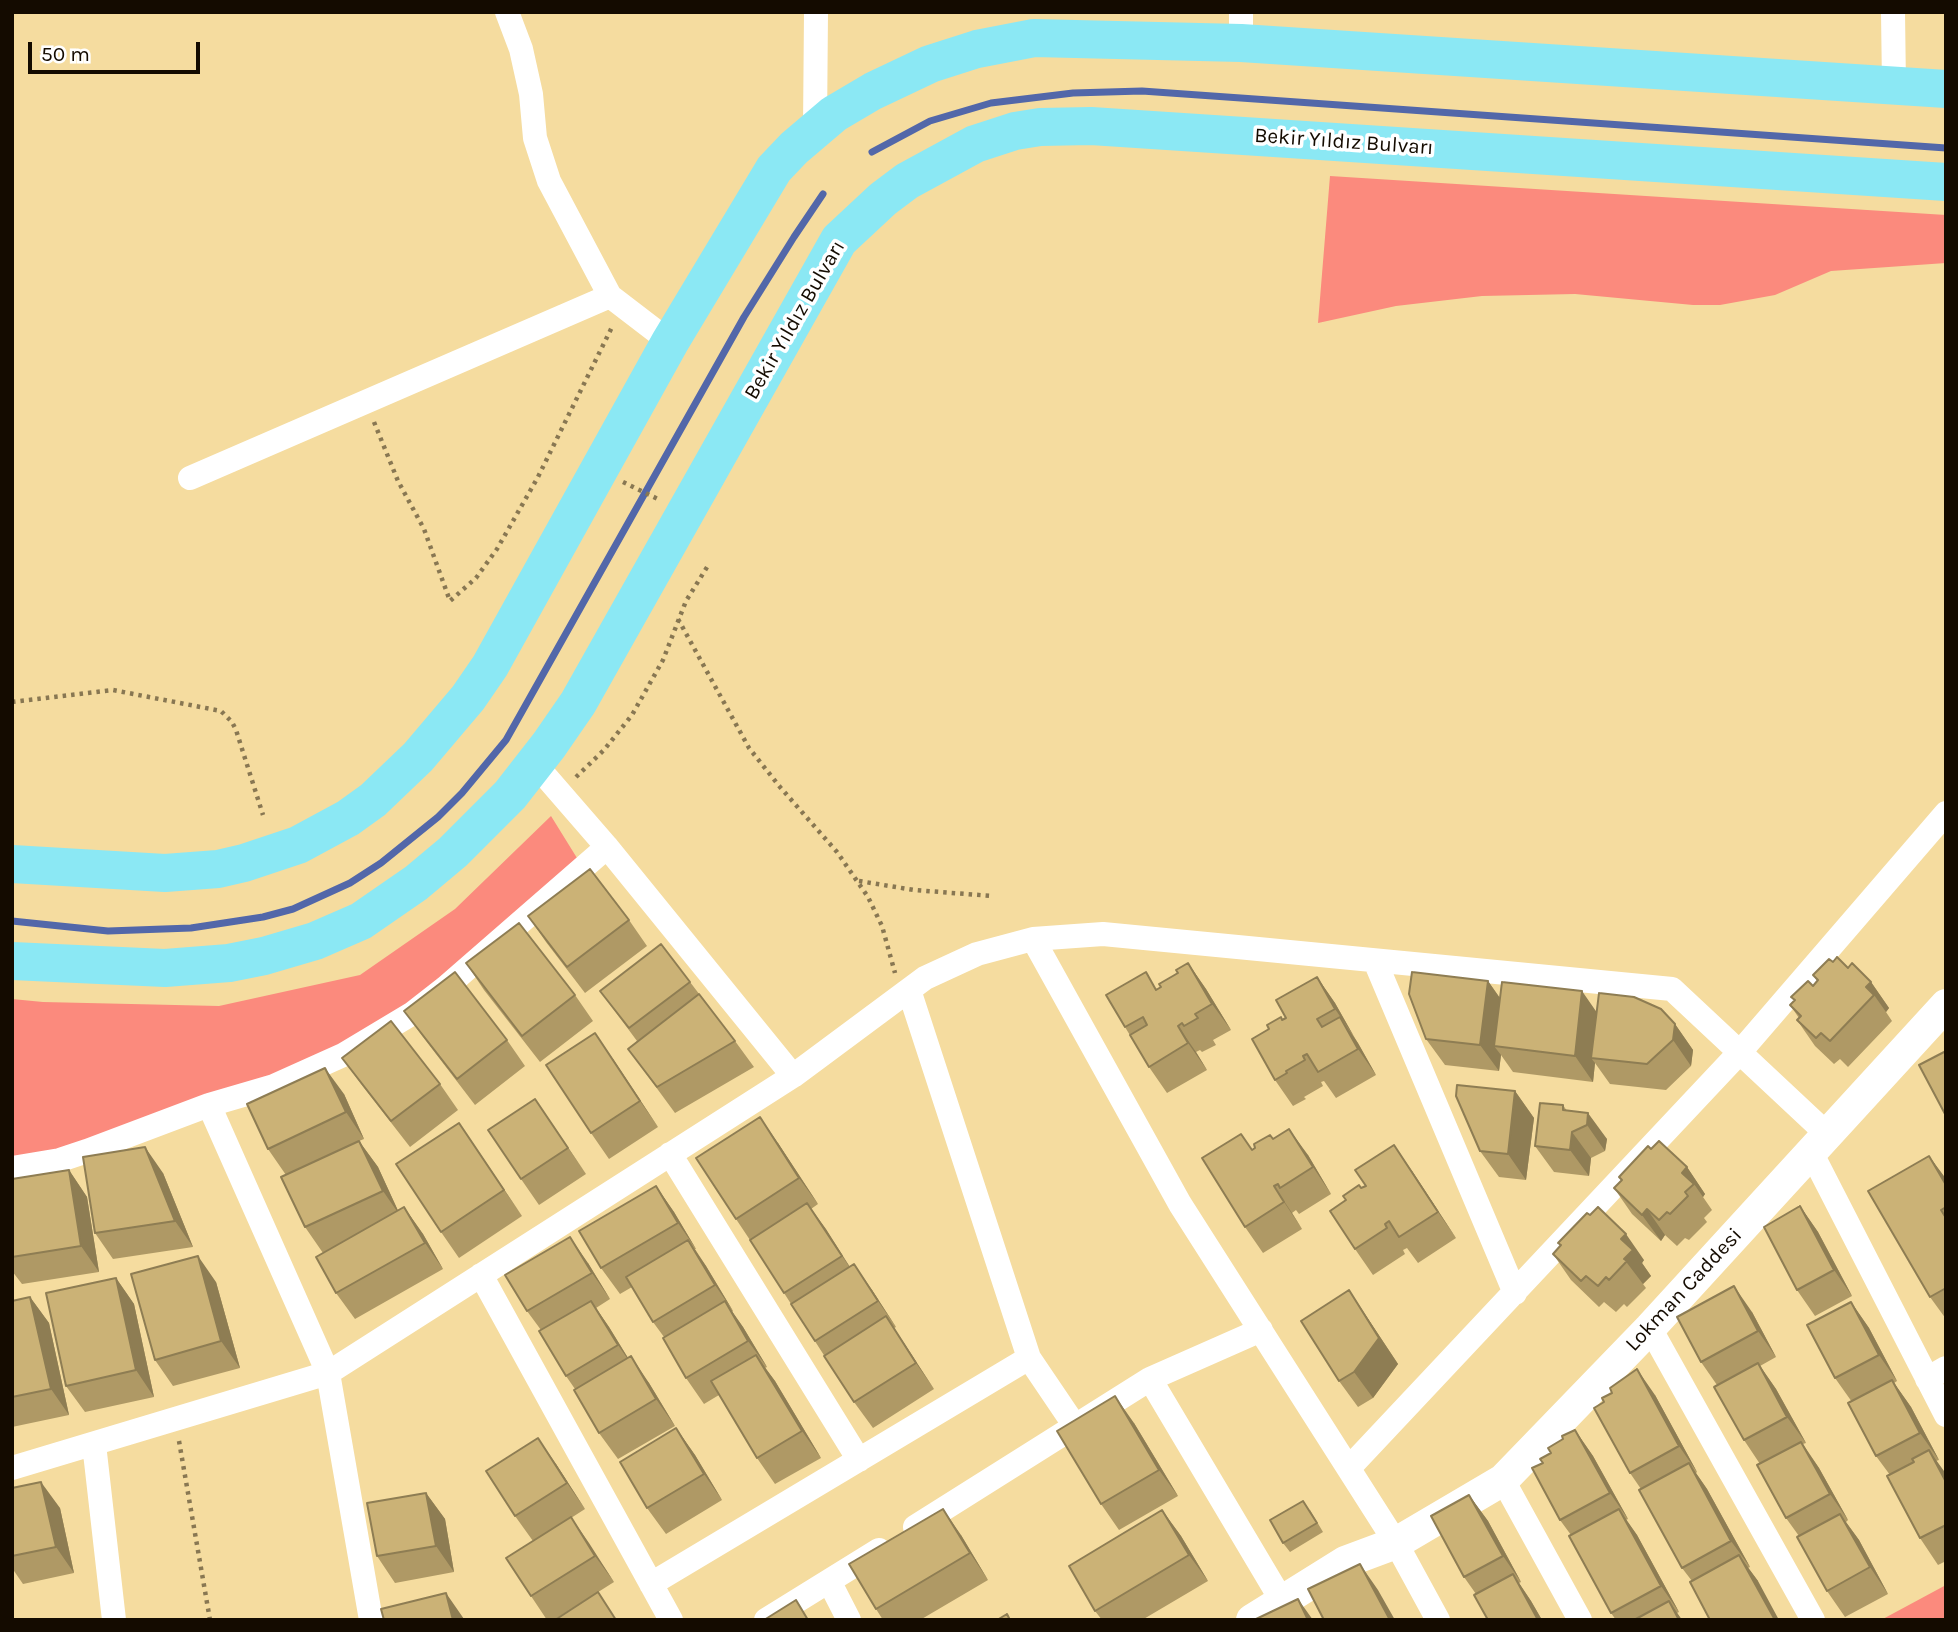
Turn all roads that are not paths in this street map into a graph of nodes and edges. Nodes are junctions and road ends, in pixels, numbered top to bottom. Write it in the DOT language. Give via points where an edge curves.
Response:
graph roads {
  1 [pos="507,12"];
  2 [pos="816,12"];
  3 [pos="1893,12"];
  4 [pos="1033,25"];
  5 [pos="1241,28"];
  6 [pos="1894,86"];
  7 [pos="1946,89"];
  8 [pos="815,128"];
  9 [pos="1946,182"];
  10 [pos="617,301"];
  11 [pos="670,342"];
  12 [pos="190,478"];
  13 [pos="547,777"];
  14 [pos="1946,813"];
  15 [pos="607,847"];
  16 [pos="12,864"];
  17 [pos="1033,939"];
  18 [pos="12,961"];
  19 [pos="1375,961"];
  20 [pos="903,994"];
  21 [pos="1946,1005"];
  22 [pos="1740,1052"];
  23 [pos="793,1076"];
  24 [pos="209,1105"];
  25 [pos="1819,1143"];
  26 [pos="670,1154"];
  27 [pos="12,1168"];
  28 [pos="481,1275"];
  29 [pos="1515,1293"];
  30 [pos="1650,1328"];
  31 [pos="1261,1330"];
  32 [pos="1029,1358"];
  33 [pos="328,1373"];
  34 [pos="1936,1373"];
  35 [pos="1150,1379"];
  36 [pos="1946,1415"];
  37 [pos="1075,1426"];
  38 [pos="94,1444"];
  39 [pos="859,1460"];
  40 [pos="12,1468"];
  41 [pos="1349,1468"];
  42 [pos="1503,1480"];
  43 [pos="1396,1543"];
  44 [pos="829,1581"];
  45 [pos="651,1584"];
  46 [pos="1282,1601"];
  47 [pos="114,1620"];
  48 [pos="371,1620"];
  49 [pos="671,1620"];
  50 [pos="766,1620"];
  51 [pos="849,1620"];
  52 [pos="1252,1620"];
  53 [pos="1438,1620"];
  54 [pos="1580,1620"];
  55 [pos="1813,1620"];
  1 -- 10 [label="street" via="527,71 541,159"];
  2 -- 8 [label="street"];
  3 -- 6 [label="street"];
  4 -- 5 [label="main road"];
  4 -- 8 [label="main road" via="930,64 853,102"];
  5 -- 6 [label="main road"];
  6 -- 7 [label="main road"];
  8 -- 11 [label="main road" via="774,169"];
  9 -- 13 [label="main road, Bekir Yıldız Bulvarı" via="1078,126 1015,131 975,144 907,181 839,240 578,704"];
  10 -- 11 [label="street"];
  10 -- 12 [label="street"];
  11 -- 16 [label="main road" via="490,666 418,757 373,800 298,845 218,869 164,873"];
  13 -- 15 [label="street"];
  13 -- 18 [label="main road, Bekir Yıldız Bulvarı" via="489,818 416,883 361,921 331,935 264,956 197,967"];
  14 -- 22 [label="street"];
  15 -- 23 [label="street"];
  15 -- 24 [label="street" via="445,988 390,1028 306,1073"];
  17 -- 19 [label="street" via="1103,934"];
  17 -- 20 [label="street" via="977,954"];
  17 -- 31 [label="street" via="1180,1204"];
  19 -- 22 [label="street" via="1672,989"];
  19 -- 29 [label="street"];
  20 -- 23 [label="street"];
  20 -- 32 [label="street"];
  21 -- 25 [label="street, Lokman Caddesi"];
  22 -- 25 [label="street"];
  22 -- 29 [label="street"];
  23 -- 26 [label="street"];
  24 -- 27 [label="street" via="60,1160"];
  24 -- 33 [label="street"];
  25 -- 30 [label="street, Lokman Caddesi"];
  25 -- 34 [label="street"];
  26 -- 28 [label="street"];
  26 -- 39 [label="street"];
  28 -- 33 [label="street"];
  28 -- 45 [label="street"];
  29 -- 41 [label="street"];
  30 -- 42 [label="street, Lokman Caddesi"];
  30 -- 55 [label="street"];
  31 -- 35 [label="street"];
  31 -- 41 [label="street"];
  32 -- 37 [label="street"];
  32 -- 39 [label="street"];
  33 -- 38 [label="street"];
  33 -- 48 [label="street"];
  34 -- 36 [label="street"];
  35 -- 37 [label="street"];
  35 -- 46 [label="street"];
  37 -- 44 [label="street"];
  38 -- 40 [label="street"];
  38 -- 47 [label="street"];
  39 -- 45 [label="street"];
  41 -- 43 [label="street"];
  42 -- 43 [label="street, Lokman Caddesi"];
  42 -- 54 [label="street"];
  43 -- 46 [label="street, Lokman Caddesi" via="1345,1562"];
  43 -- 53 [label="street"];
  44 -- 50 [label="street"];
  44 -- 51 [label="street"];
  45 -- 49 [label="street"];
  46 -- 52 [label="street, Lokman Caddesi"];
}
